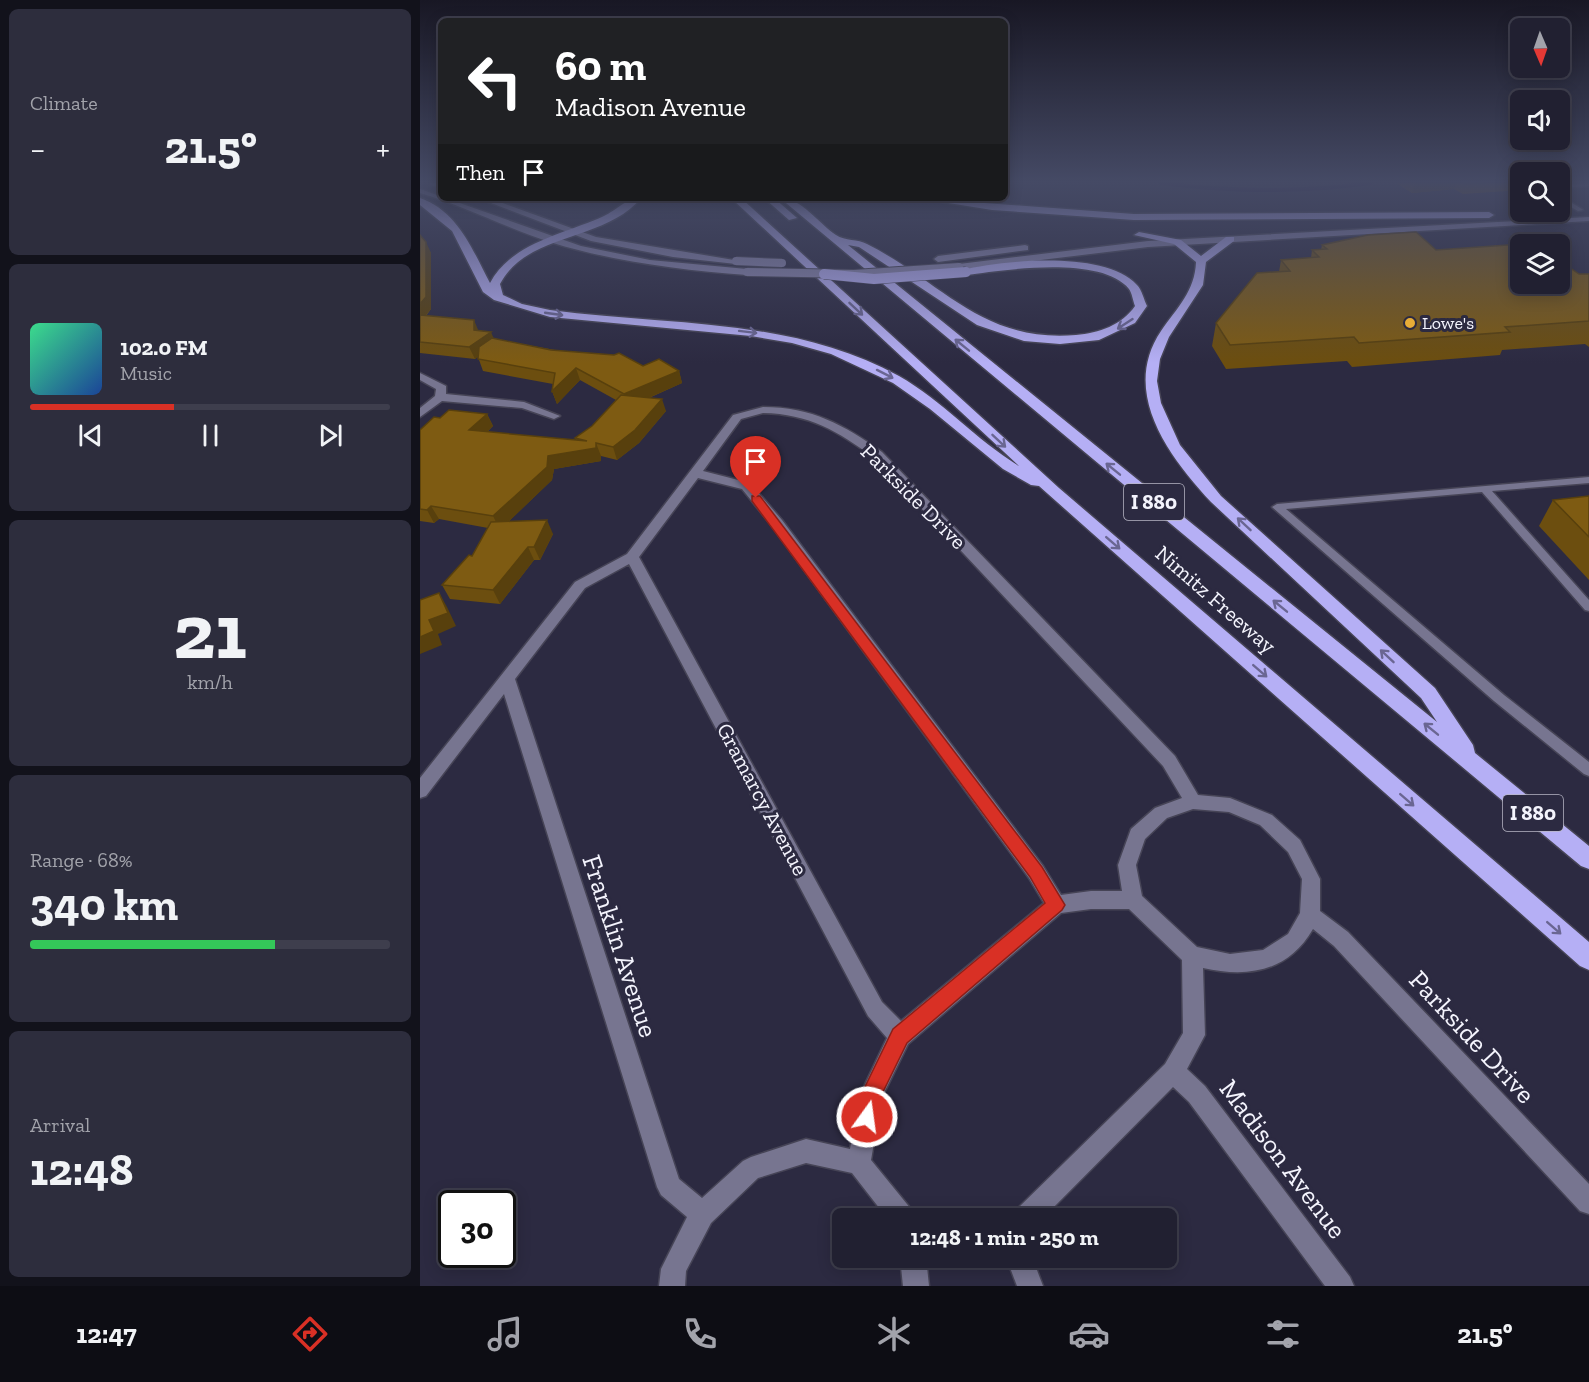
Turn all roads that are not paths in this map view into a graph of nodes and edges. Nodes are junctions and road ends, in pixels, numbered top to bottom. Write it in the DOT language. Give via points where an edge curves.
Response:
graph roads {
  1 [pos="464,243"];
  2 [pos="547,243"];
  3 [pos="567,243"];
  4 [pos="616,243"];
  5 [pos="785,243"];
  6 [pos="837,243"];
  7 [pos="853,243"];
  8 [pos="1166,243"];
  9 [pos="1178,243"];
  10 [pos="1225,243"];
  11 [pos="1032,247"];
  12 [pos="1201,261"];
  13 [pos="963,270"];
  14 [pos="824,274"];
  15 [pos="498,298"];
  16 [pos="420,376"];
  17 [pos="440,397"];
  18 [pos="420,414"];
  19 [pos="554,416"];
  20 [pos="692,474"];
  21 [pos="1588,481"];
  22 [pos="1484,489"];
  23 [pos="1054,491"];
  24 [pos="632,557"];
  25 [pos="1589,607"];
  26 [pos="508,680"];
  27 [pos="1476,766"];
  28 [pos="1589,770"];
  29 [pos="420,791"];
  30 [pos="1193,802"];
  31 [pos="1589,859"];
  32 [pos="1133,900"];
  33 [pos="1056,905"];
  34 [pos="1310,915"];
  35 [pos="1192,956"];
  36 [pos="1589,958"];
  37 [pos="900,1036"];
  38 [pos="1173,1072"];
  39 [pos="859,1163"];
  40 [pos="1589,1202"];
  41 [pos="894,1208"];
  42 [pos="1036,1208"];
  43 [pos="702,1214"];
  44 [pos="914,1268"];
  45 [pos="1023,1268"];
  46 [pos="672,1286"];
  47 [pos="916,1286"];
  48 [pos="1030,1286"];
  49 [pos="1341,1286"];
  1 -- 15 [label="highway" via="489,292"];
  2 -- 15 [label="highway" via="506,266 495,286"];
  3 -- 14 [label="main road, bridge" via="654,263"];
  4 -- 11 [label="main road, bridge" via="736,261 843,264 947,258"];
  5 -- 23 [label="highway, Nimitz Freeway / I 880, one-way"];
  27 -- 6 [label="highway, Nimitz Freeway / I 880, one-way"];
  13 -- 7 [label="highway, one-way" via="1027,264 1084,267 1112,274 1131,286 1138,293 1141,306 1138,314 1122,327 1095,337 1024,337 981,323"];
  8 -- 13 [label="main road" via="1090,250"];
  9 -- 12 [label="highway"];
  10 -- 12 [label="highway"];
  27 -- 12 [label="highway, one-way" via="1428,693 1216,499 1186,466 1166,433 1153,396 1154,362 1161,339 1198,285"];
  13 -- 14 [label="highway, bridge" via="862,278"];
  15 -- 23 [label="highway, one-way" via="560,315 745,331 831,350 904,384 1010,470"];
  16 -- 17 [label="street" via="442,388"];
  17 -- 18 [label="street"];
  17 -- 19 [label="street" via="524,405"];
  20 -- 24 [label="street, Parkside Drive"];
  20 -- 30 [label="street, Parkside Drive" via="737,417 749,410 766,409 811,418 848,433 878,455 1169,761"];
  20 -- 33 [label="street" via="746,486 1036,872"];
  21 -- 22 [label="lane"];
  22 -- 25 [label="lane"];
  22 -- 28 [label="lane" via="1277,507"];
  23 -- 36 [label="highway, Nimitz Freeway / I 880, one-way"];
  24 -- 26 [label="street, Parkside Drive" via="580,585"];
  24 -- 37 [label="street, Gramarcy Avenue" via="875,1009"];
  26 -- 29 [label="street, Parkside Drive"];
  26 -- 43 [label="street, Franklin Avenue" via="669,1187"];
  27 -- 31 [label="highway, Nimitz Freeway / I 880"];
  30 -- 32 [label="street" via="1161,813 1137,835 1127,865"];
  30 -- 34 [label="street" via="1230,805 1266,820 1294,846 1311,879"];
  32 -- 33 [label="street"];
  32 -- 35 [label="street"];
  33 -- 37 [label="street"];
  34 -- 35 [label="street" via="1295,941 1266,959 1230,964"];
  34 -- 40 [label="street, Parkside Drive" via="1341,939"];
  35 -- 38 [label="street" via="1194,1035"];
  37 -- 39 [label="street" via="871,1095"];
  38 -- 42 [label="street"];
  38 -- 49 [label="street, Madison Avenue" via="1197,1094"];
  39 -- 41 [label="street"];
  39 -- 43 [label="street" via="806,1151 751,1169"];
  43 -- 46 [label="street" via="674,1269"];
  44 -- 47 [label="street"];
  45 -- 48 [label="street"];
}
